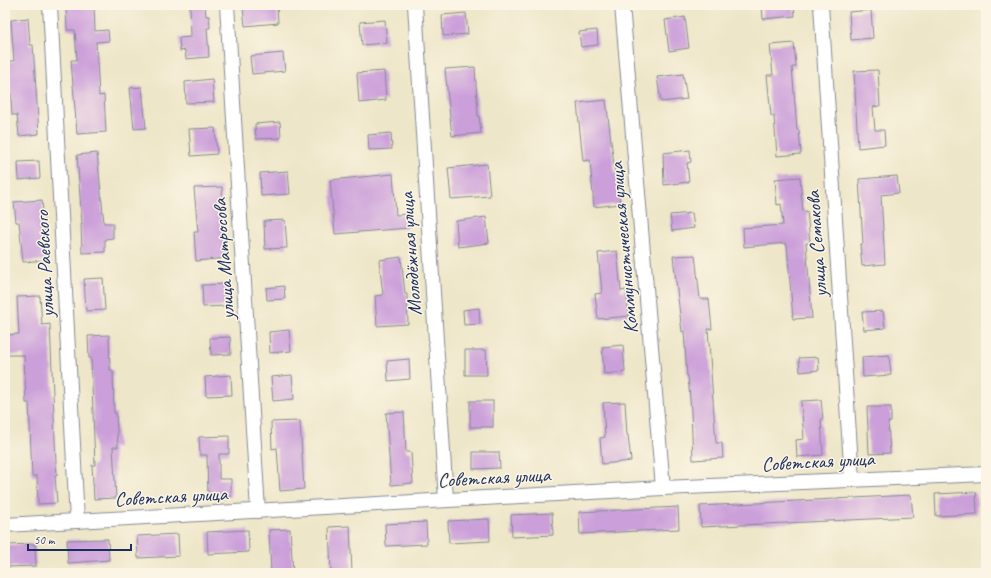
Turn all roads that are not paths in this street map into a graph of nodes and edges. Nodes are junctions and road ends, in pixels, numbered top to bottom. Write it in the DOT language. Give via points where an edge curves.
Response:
graph roads {
  1 [pos="50,5"];
  2 [pos="227,5"];
  3 [pos="415,5"];
  4 [pos="622,5"];
  5 [pos="821,5"];
  6 [pos="986,474"];
  7 [pos="852,480"];
  8 [pos="663,488"];
  9 [pos="446,500"];
  10 [pos="258,511"];
  11 [pos="77,521"];
  12 [pos="5,525"];
  1 -- 11 [label="street, улица Раевского"];
  2 -- 10 [label="street, улица Матросова"];
  3 -- 9 [label="street, Молодёжная улица"];
  4 -- 8 [label="street, Коммунистическая улица"];
  5 -- 7 [label="street, улица Семакова"];
  6 -- 7 [label="street, Советская улица"];
  7 -- 8 [label="street, Советская улица"];
  8 -- 9 [label="street, Советская улица"];
  9 -- 10 [label="street, Советская улица"];
  10 -- 11 [label="street, Советская улица"];
  11 -- 12 [label="street, Советская улица"];
}
